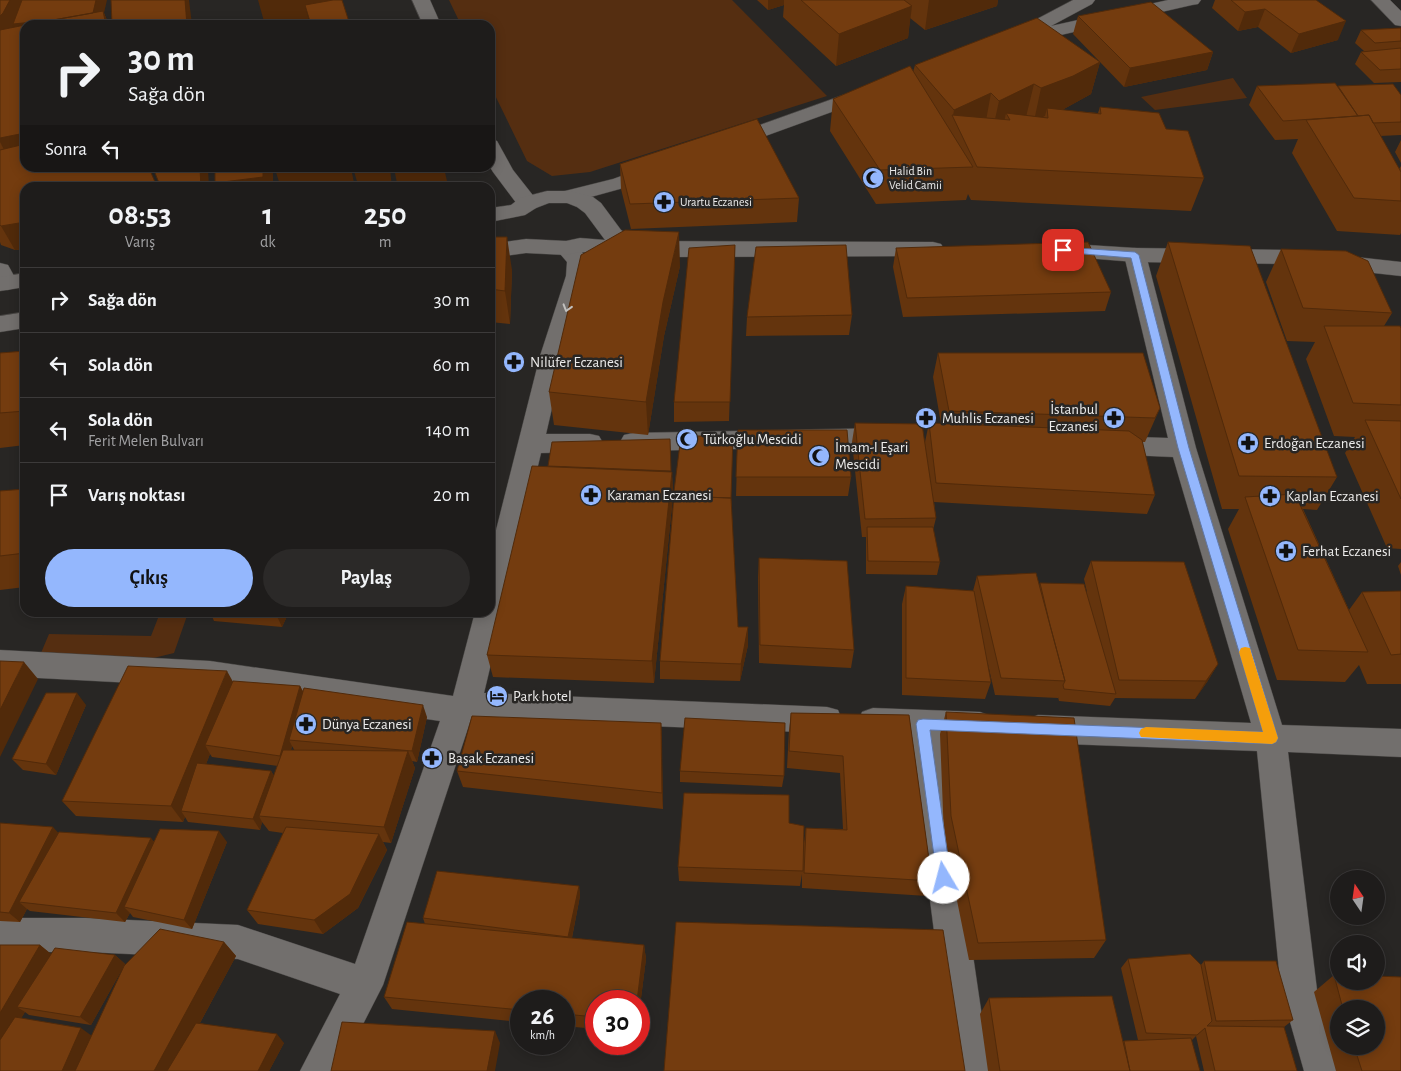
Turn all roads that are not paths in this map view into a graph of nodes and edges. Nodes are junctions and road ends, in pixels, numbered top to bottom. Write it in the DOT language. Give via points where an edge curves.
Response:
graph roads {
  1 [pos="421,0"];
  2 [pos="1086,0"];
  3 [pos="1192,0"];
  4 [pos="1380,0"];
  5 [pos="430,20"];
  6 [pos="1401,21"];
  7 [pos="882,88"];
  8 [pos="713,149"];
  9 [pos="495,155"];
  10 [pos="676,162"];
  11 [pos="620,183"];
  12 [pos="568,197"];
  13 [pos="522,206"];
  14 [pos="495,214"];
  15 [pos="599,217"];
  16 [pos="526,246"];
  17 [pos="573,246"];
  18 [pos="631,247"];
  19 [pos="957,249"];
  20 [pos="1035,249"];
  21 [pos="495,250"];
  22 [pos="1135,255"];
  23 [pos="1401,268"];
  24 [pos="20,321"];
  25 [pos="0,324"];
  26 [pos="913,437"];
  27 [pos="1077,443"];
  28 [pos="532,444"];
  29 [pos="1183,448"];
  30 [pos="495,592"];
  31 [pos="489,617"];
  32 [pos="0,663"];
  33 [pos="463,708"];
  34 [pos="923,724"];
  35 [pos="1272,738"];
  36 [pos="1401,742"];
  37 [pos="0,935"];
  38 [pos="364,985"];
  39 [pos="319,1071"];
  40 [pos="971,1071"];
  41 [pos="1323,1071"];
  1 -- 5 [label="street"];
  2 -- 3 [label="street" via="1009,42"];
  4 -- 6 [label="street"];
  7 -- 8 [label="street"];
  9 -- 13 [label="street"];
  10 -- 11 [label="street"];
  11 -- 12 [label="street"];
  11 -- 15 [label="street" via="604,201"];
  12 -- 13 [label="street" via="546,197"];
  12 -- 15 [label="street" via="585,202"];
  13 -- 14 [label="street"];
  13 -- 16 [label="street" via="512,225 514,234"];
  15 -- 17 [label="street" via="596,232"];
  15 -- 18 [label="street" via="613,235"];
  16 -- 17 [label="street"];
  16 -- 21 [label="street"];
  17 -- 18 [label="street"];
  17 -- 28 [label="street, one-way" via="578,260 577,276 552,356"];
  18 -- 19 [label="street" via="664,250"];
  20 -- 22 [label="street"];
  22 -- 23 [label="street" via="1292,257"];
  22 -- 29 [label="street"];
  24 -- 25 [label="street"];
  26 -- 28 [label="street"];
  27 -- 29 [label="street"];
  28 -- 30 [label="street"];
  29 -- 35 [label="street"];
  31 -- 33 [label="street"];
  32 -- 33 [label="street" via="210,674"];
  33 -- 34 [label="street"];
  33 -- 38 [label="street"];
  34 -- 35 [label="street"];
  34 -- 40 [label="street"];
  35 -- 36 [label="street"];
  35 -- 41 [label="street" via="1299,990"];
  37 -- 38 [label="street" via="86,935 238,942"];
  38 -- 39 [label="street"];
}
